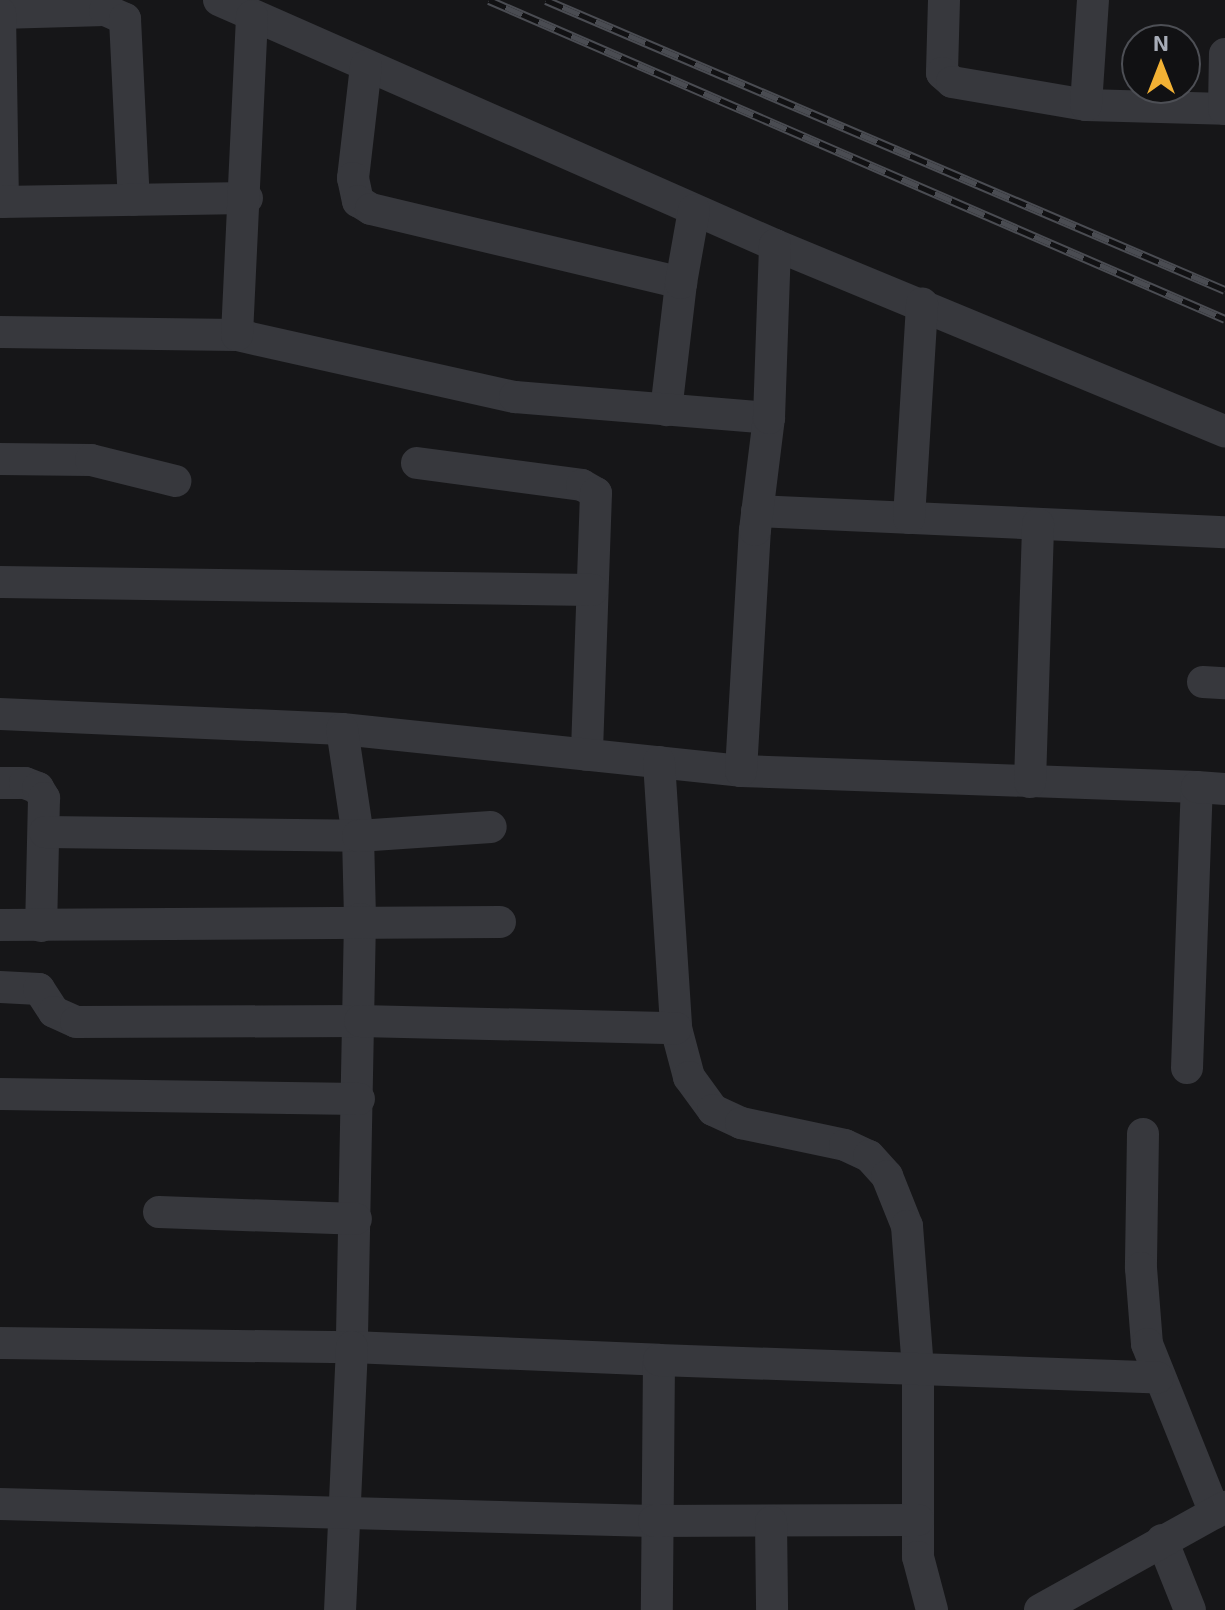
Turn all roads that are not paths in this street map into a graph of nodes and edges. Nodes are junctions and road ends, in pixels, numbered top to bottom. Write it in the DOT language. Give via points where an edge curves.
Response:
graph roads {
  1 [pos="219,0"];
  2 [pos="944,0"];
  3 [pos="1093,0"];
  4 [pos="0,13"];
  5 [pos="252,16"];
  6 [pos="1225,54"];
  7 [pos="366,66"];
  8 [pos="1086,105"];
  9 [pos="1224,109"];
  10 [pos="247,198"];
  11 [pos="134,200"];
  12 [pos="2,202"];
  13 [pos="694,210"];
  14 [pos="775,245"];
  15 [pos="681,283"];
  16 [pos="922,303"];
  17 [pos="0,332"];
  18 [pos="237,335"];
  19 [pos="666,410"];
  20 [pos="769,418"];
  21 [pos="1225,431"];
  22 [pos="0,459"];
  23 [pos="417,463"];
  24 [pos="175,481"];
  25 [pos="757,511"];
  26 [pos="909,518"];
  27 [pos="1038,524"];
  28 [pos="1225,532"];
  29 [pos="0,582"];
  30 [pos="592,590"];
  31 [pos="0,714"];
  32 [pos="342,729"];
  33 [pos="587,755"];
  34 [pos="659,762"];
  35 [pos="741,771"];
  36 [pos="1030,782"];
  37 [pos="0,783"];
  38 [pos="1211,788"];
  39 [pos="491,827"];
  40 [pos="45,832"];
  41 [pos="358,836"];
  42 [pos="360,919"];
  43 [pos="500,922"];
  44 [pos="0,925"];
  45 [pos="41,926"];
  46 [pos="0,987"];
  47 [pos="360,1021"];
  48 [pos="676,1028"];
  49 [pos="1187,1068"];
  50 [pos="0,1094"];
  51 [pos="359,1099"];
  52 [pos="1143,1134"];
  53 [pos="159,1212"];
  54 [pos="356,1219"];
  55 [pos="0,1343"];
  56 [pos="352,1347"];
  57 [pos="659,1360"];
  58 [pos="918,1369"];
  59 [pos="1158,1377"];
  60 [pos="0,1504"];
  61 [pos="1220,1510"];
  62 [pos="343,1511"];
  63 [pos="918,1520"];
  64 [pos="654,1521"];
  65 [pos="771,1522"];
  66 [pos="1162,1540"];
  67 [pos="340,1610"];
  68 [pos="657,1610"];
  69 [pos="772,1610"];
  70 [pos="932,1610"];
  71 [pos="1040,1610"];
  72 [pos="1190,1610"];
  1 -- 5 [label="street"];
  2 -- 8 [label="street" via="942,73 952,82"];
  3 -- 8 [label="street"];
  4 -- 11 [label="street" via="105,10 125,19"];
  4 -- 12 [label="street"];
  5 -- 7 [label="street"];
  5 -- 10 [label="street"];
  6 -- 9 [label="street"];
  7 -- 13 [label="street"];
  7 -- 15 [label="street" via="353,178 358,201 371,209"];
  8 -- 9 [label="street"];
  10 -- 11 [label="street"];
  10 -- 18 [label="street"];
  11 -- 12 [label="street"];
  13 -- 14 [label="street"];
  13 -- 15 [label="street"];
  14 -- 16 [label="street"];
  14 -- 20 [label="street"];
  15 -- 19 [label="street"];
  16 -- 21 [label="street"];
  16 -- 26 [label="street"];
  17 -- 18 [label="street"];
  18 -- 19 [label="street" via="515,397"];
  19 -- 20 [label="street"];
  20 -- 25 [label="street"];
  22 -- 24 [label="street" via="91,460"];
  23 -- 30 [label="street" via="591,488 596,493"];
  25 -- 26 [label="street"];
  25 -- 35 [label="street"];
  26 -- 27 [label="street"];
  27 -- 28 [label="street"];
  27 -- 36 [label="street"];
  29 -- 30 [label="street"];
  30 -- 33 [label="street"];
  31 -- 32 [label="street"];
  32 -- 33 [label="street"];
  32 -- 41 [label="street"];
  33 -- 34 [label="street"];
  34 -- 35 [label="street"];
  34 -- 48 [label="street"];
  35 -- 36 [label="street"];
  36 -- 38 [label="street"];
  37 -- 40 [label="street" via="38,788 44,798"];
  38 -- 49 [label="street"];
  39 -- 41 [label="street"];
  40 -- 41 [label="street"];
  40 -- 45 [label="street"];
  41 -- 42 [label="street"];
  42 -- 43 [label="street"];
  42 -- 45 [label="street"];
  42 -- 47 [label="street"];
  44 -- 45 [label="street"];
  46 -- 47 [label="street" via="39,989 54,1012 76,1022"];
  47 -- 48 [label="street"];
  47 -- 51 [label="street"];
  48 -- 58 [label="street" via="689,1077 713,1110 756,1127 845,1145 869,1156 887,1176 907,1226"];
  50 -- 51 [label="street"];
  51 -- 54 [label="street"];
  52 -- 59 [label="street" via="1143,1319"];
  53 -- 54 [label="street"];
  54 -- 56 [label="street"];
  55 -- 56 [label="street"];
  56 -- 57 [label="street"];
  56 -- 62 [label="street"];
  57 -- 58 [label="street"];
  57 -- 64 [label="street"];
  58 -- 59 [label="street"];
  58 -- 63 [label="street"];
  59 -- 61 [label="street"];
  60 -- 62 [label="street"];
  61 -- 66 [label="street"];
  62 -- 64 [label="street"];
  62 -- 67 [label="street"];
  63 -- 65 [label="street"];
  63 -- 70 [label="street" via="918,1557"];
  64 -- 65 [label="street"];
  64 -- 68 [label="street"];
  65 -- 69 [label="street"];
  66 -- 71 [label="street"];
  66 -- 72 [label="street"];
}
